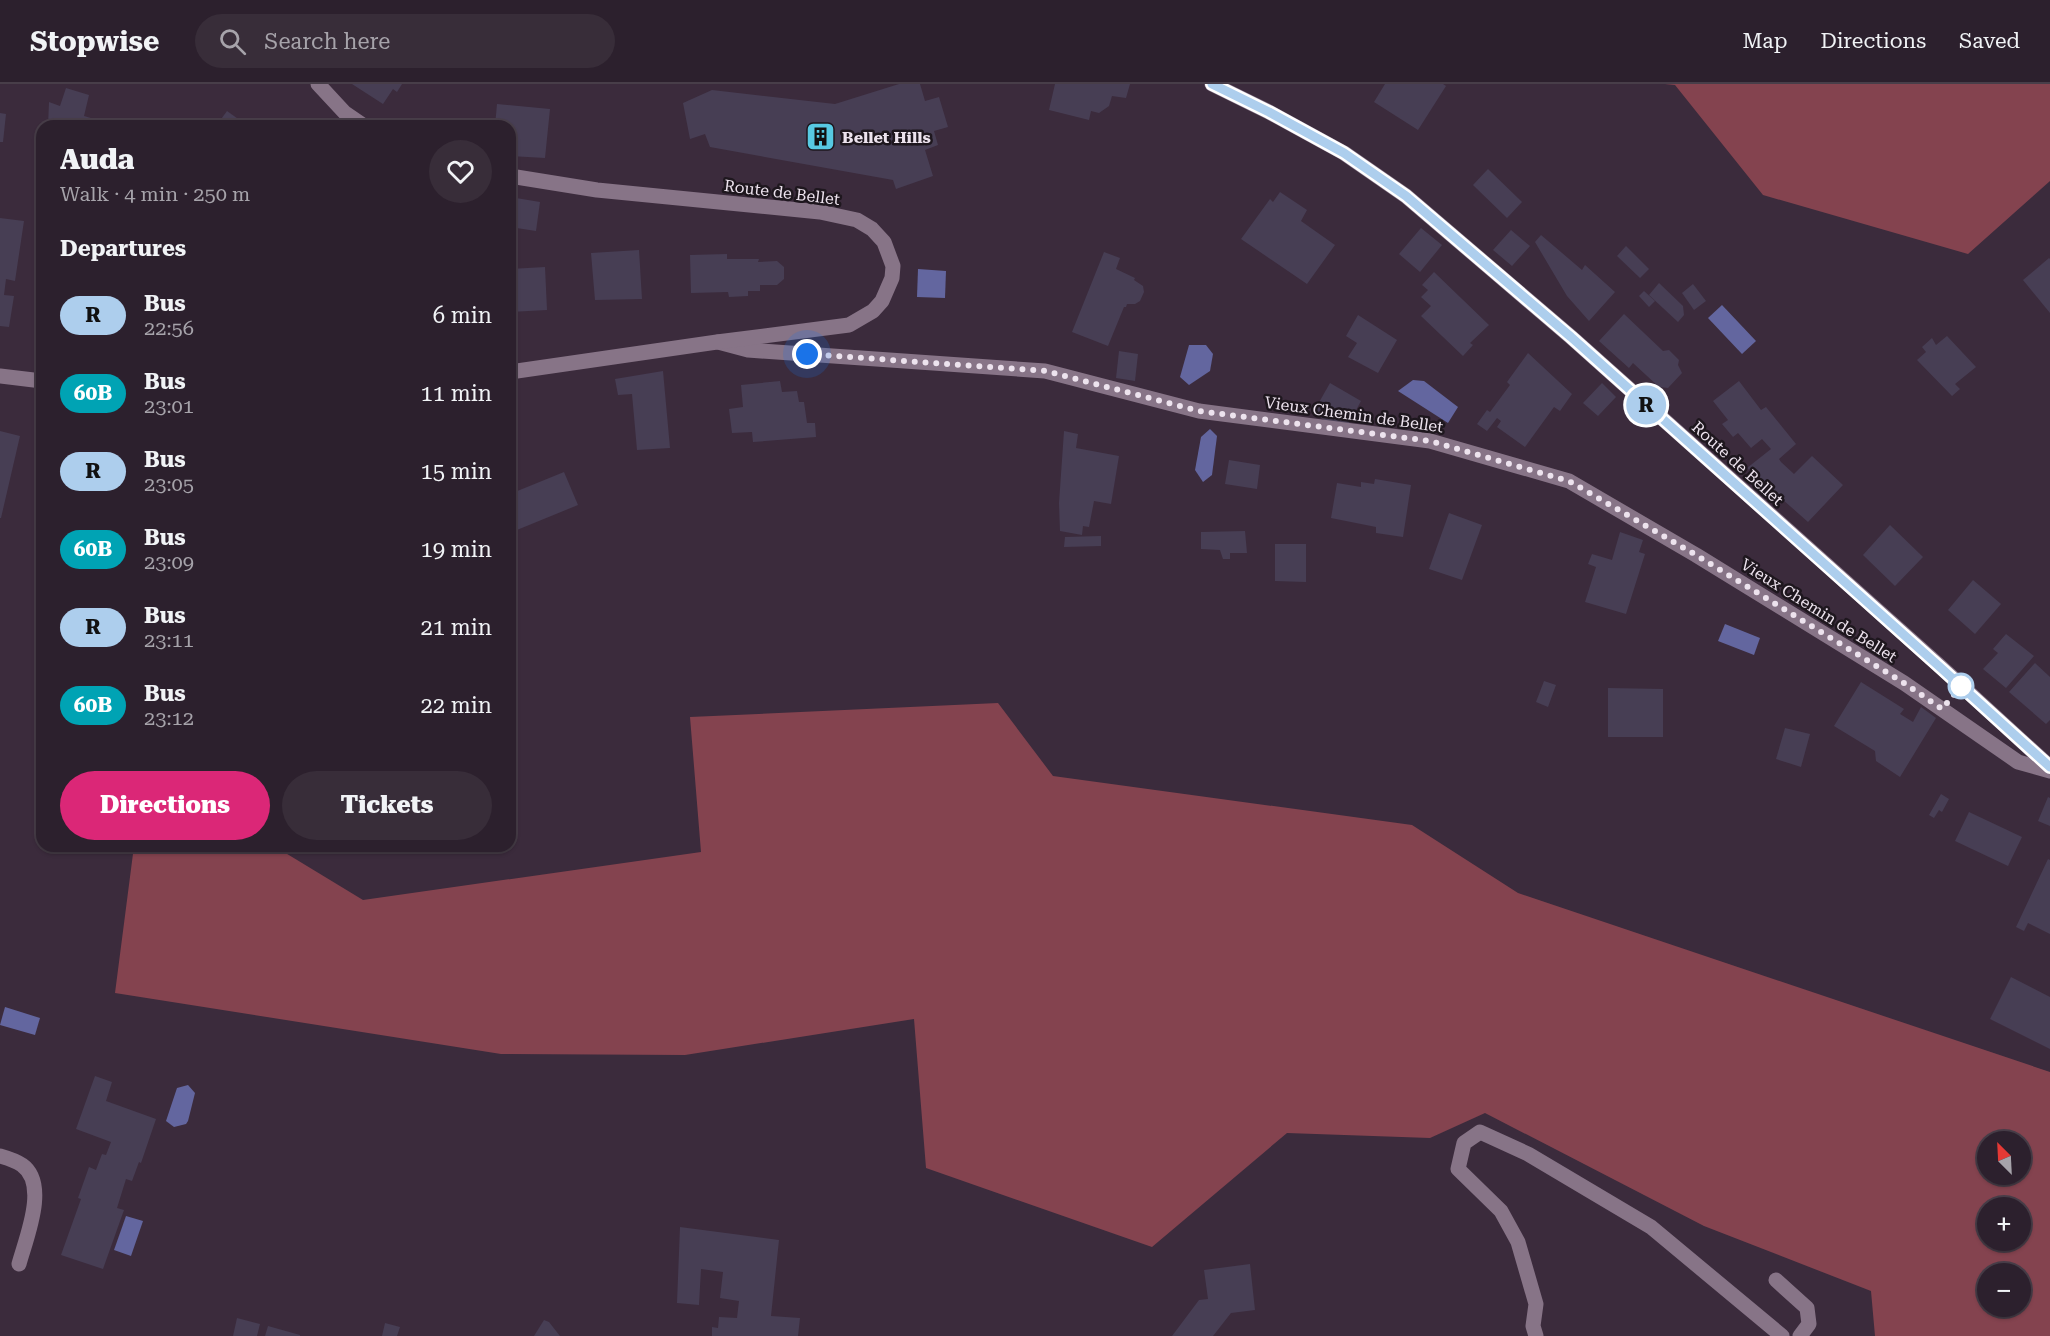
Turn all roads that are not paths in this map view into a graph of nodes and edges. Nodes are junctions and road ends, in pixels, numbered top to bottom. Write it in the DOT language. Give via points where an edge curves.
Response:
graph roads {
  1 [pos="318,84"];
  2 [pos="1212,84"];
  3 [pos="355,120"];
  4 [pos="516,177"];
  5 [pos="717,342"];
  6 [pos="516,371"];
  7 [pos="0,376"];
  8 [pos="36,380"];
  9 [pos="2050,769"];
  10 [pos="0,1156"];
  11 [pos="19,1264"];
  12 [pos="1776,1280"];
  13 [pos="1536,1336"];
  14 [pos="1782,1336"];
  15 [pos="1800,1336"];
  1 -- 3 [label="street"];
  2 -- 9 [label="street, Route de Bellet" via="1344,153 1406,196 1571,337"];
  4 -- 5 [label="street, Route de Bellet" via="597,190 820,212 857,220 884,242 892,278 882,301 862,319 849,325"];
  5 -- 6 [label="street, Route de Bellet"];
  5 -- 9 [label="street, Vieux Chemin de Bellet" via="747,350 1046,371 1199,411 1430,441 1569,481 1904,683 2018,762"];
  7 -- 8 [label="street"];
  10 -- 11 [label="street" via="22,1165 36,1193"];
  12 -- 15 [label="street" via="1807,1308 1809,1324"];
  13 -- 14 [label="street" via="1536,1304 1518,1242 1501,1211 1458,1169 1464,1143 1480,1132 1528,1154 1651,1227"];
}
